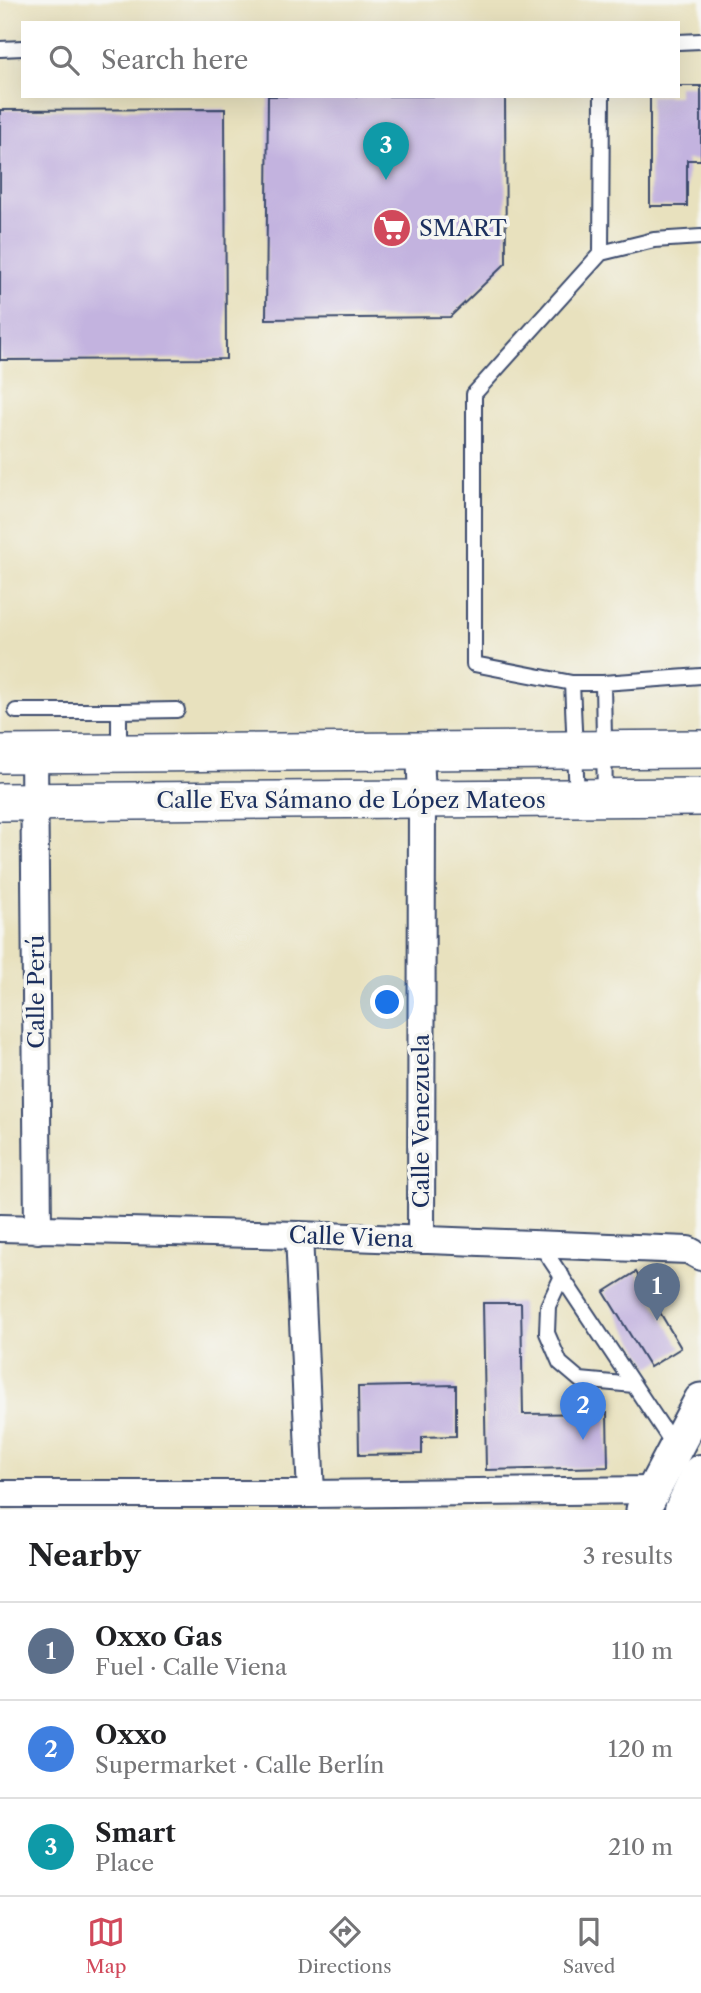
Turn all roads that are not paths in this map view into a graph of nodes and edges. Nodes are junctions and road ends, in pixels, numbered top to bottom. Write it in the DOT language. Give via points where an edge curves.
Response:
graph roads {
  1 [pos="701,41"];
  2 [pos="680,42"];
  3 [pos="21,48"];
  4 [pos="0,49"];
  5 [pos="602,98"];
  6 [pos="701,237"];
  7 [pos="601,253"];
  8 [pos="701,677"];
  9 [pos="572,682"];
  10 [pos="603,683"];
  11 [pos="177,710"];
  12 [pos="16,711"];
  13 [pos="119,711"];
  14 [pos="590,749"];
  15 [pos="701,749"];
  16 [pos="420,750"];
  17 [pos="17,753"];
  18 [pos="119,753"];
  19 [pos="701,797"];
  20 [pos="422,799"];
  21 [pos="591,799"];
  22 [pos="17,801"];
  23 [pos="0,1228"];
  24 [pos="38,1230"];
  25 [pos="299,1235"];
  26 [pos="421,1240"];
  27 [pos="540,1244"];
  28 [pos="701,1257"];
  29 [pos="562,1276"];
  30 [pos="634,1385"];
  31 [pos="701,1400"];
  32 [pos="675,1447"];
  33 [pos="701,1474"];
  34 [pos="0,1494"];
  35 [pos="310,1494"];
  36 [pos="86,1502"];
  37 [pos="660,1503"];
  1 -- 2 [label="lane"];
  3 -- 4 [label="lane"];
  5 -- 7 [label="lane"];
  6 -- 7 [label="lane" via="654,240"];
  7 -- 9 [label="lane" via="474,394 474,664"];
  8 -- 10 [label="lane"];
  9 -- 10 [label="lane"];
  9 -- 14 [label="lane"];
  10 -- 14 [label="lane"];
  11 -- 13 [label="lane"];
  12 -- 13 [label="lane"];
  13 -- 18 [label="lane"];
  14 -- 15 [label="main road, Calle Eva Sámano de López Mateos"];
  14 -- 16 [label="main road, Calle Eva Sámano de López Mateos"];
  14 -- 21 [label="lane"];
  14 -- 21 [label="lane"];
  16 -- 18 [label="main road, Calle Eva Sámano de López Mateos"];
  16 -- 20 [label="street, Calle Venezuela"];
  17 -- 18 [label="main road, Calle Eva Sámano de López Mateos"];
  17 -- 22 [label="street, Calle Perú"];
  19 -- 21 [label="main road, Calle Eva Sámano de López Mateos"];
  20 -- 21 [label="main road, Calle Eva Sámano de López Mateos"];
  20 -- 22 [label="main road, Calle Eva Sámano de López Mateos"];
  20 -- 26 [label="street, Calle Venezuela"];
  22 -- 24 [label="street, Calle Perú"];
  23 -- 24 [label="street, Calle Viena"];
  24 -- 25 [label="street, Calle Viena"];
  25 -- 26 [label="street, Calle Viena"];
  25 -- 35 [label="street"];
  26 -- 27 [label="street, Calle Viena"];
  27 -- 28 [label="street, Calle Viena" via="688,1250"];
  27 -- 29 [label="lane"];
  29 -- 30 [label="lane"];
  29 -- 30 [label="lane" via="548,1307 547,1333 560,1363 580,1380"];
  30 -- 32 [label="lane"];
  31 -- 32 [label="street"];
  32 -- 37 [label="street"];
  33 -- 37 [label="main road"];
  34 -- 36 [label="street"];
  35 -- 36 [label="street"];
  35 -- 37 [label="street"];
}
